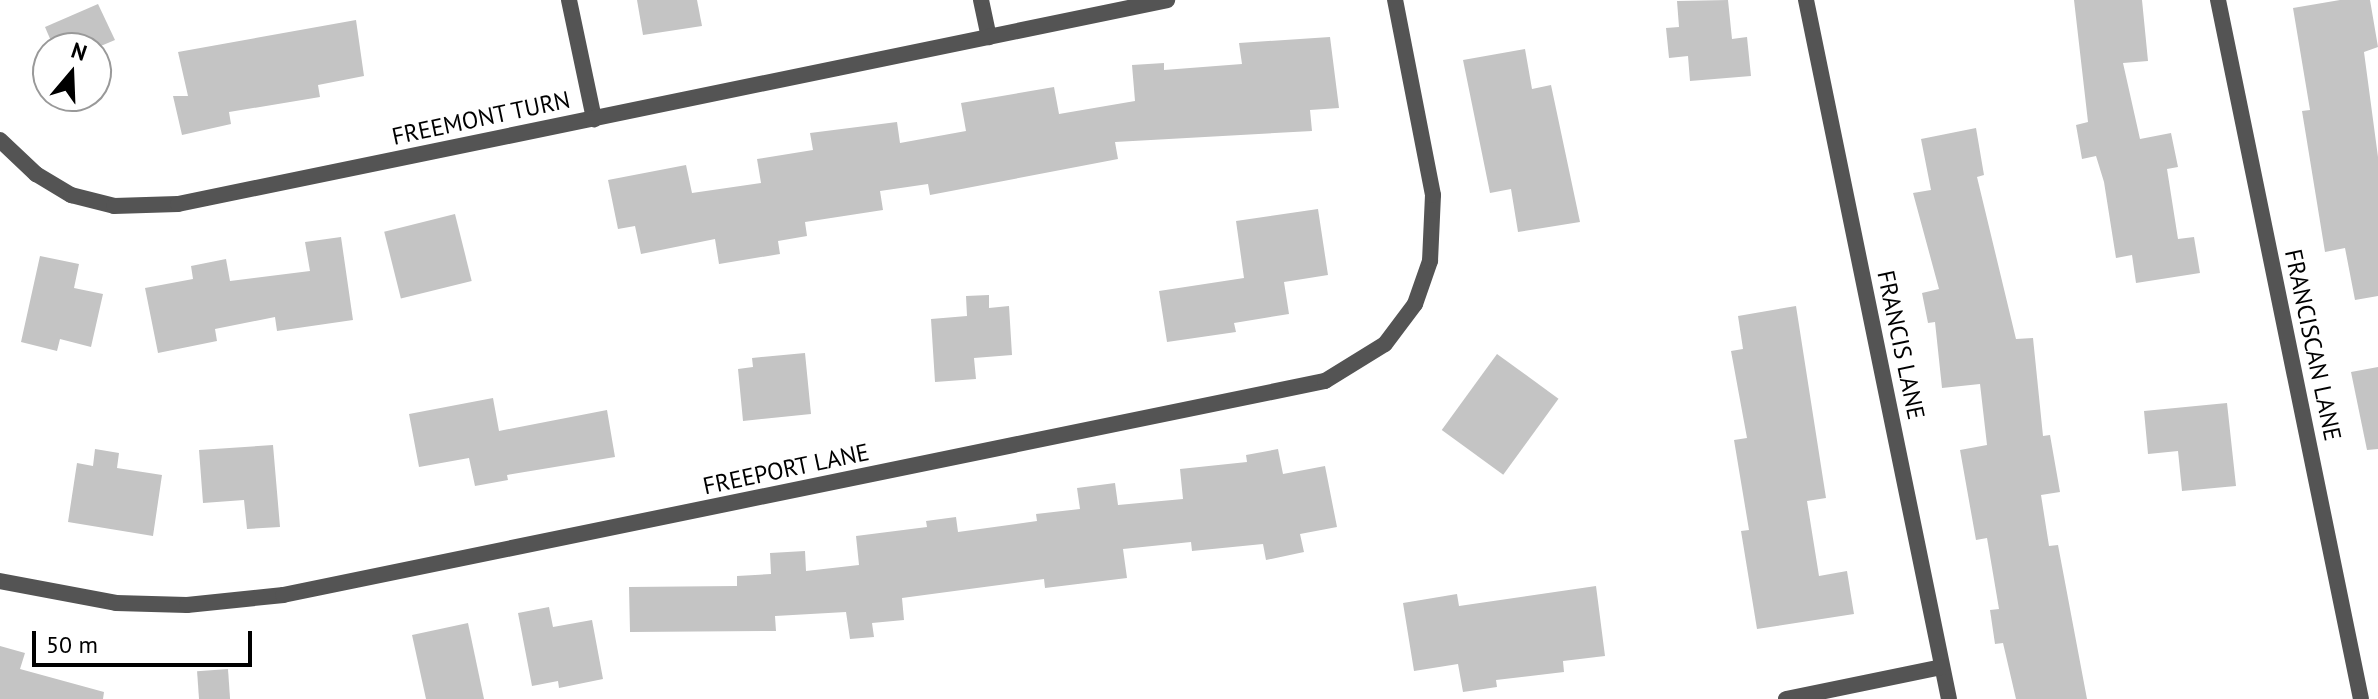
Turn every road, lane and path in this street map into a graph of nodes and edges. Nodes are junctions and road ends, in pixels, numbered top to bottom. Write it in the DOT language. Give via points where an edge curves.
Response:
graph roads {
  1 [pos="569,0"];
  2 [pos="981,0"];
  3 [pos="1167,0"];
  4 [pos="1395,0"];
  5 [pos="1806,0"];
  6 [pos="2218,0"];
  7 [pos="989,37"];
  8 [pos="594,119"];
  9 [pos="0,140"];
  10 [pos="0,581"];
  11 [pos="1942,667"];
  12 [pos="1786,699"];
  13 [pos="1949,699"];
  14 [pos="2361,699"];
  1 -- 8 [label="street"];
  2 -- 7 [label="street"];
  3 -- 7 [label="street, FREEMONT TURN"];
  4 -- 10 [label="street, FREEPORT LANE" via="1429,170 1434,238 1415,304 1385,344 1325,381 283,595 187,605 116,603"];
  5 -- 11 [label="street, FRANCIS LANE"];
  6 -- 14 [label="street, FRANCISCAN LANE"];
  7 -- 8 [label="street, FREEMONT TURN"];
  8 -- 9 [label="street, FREEMONT TURN" via="201,200 133,208 71,195 36,174"];
  11 -- 12 [label="street"];
  11 -- 13 [label="street, FRANCIS LANE"];
}
